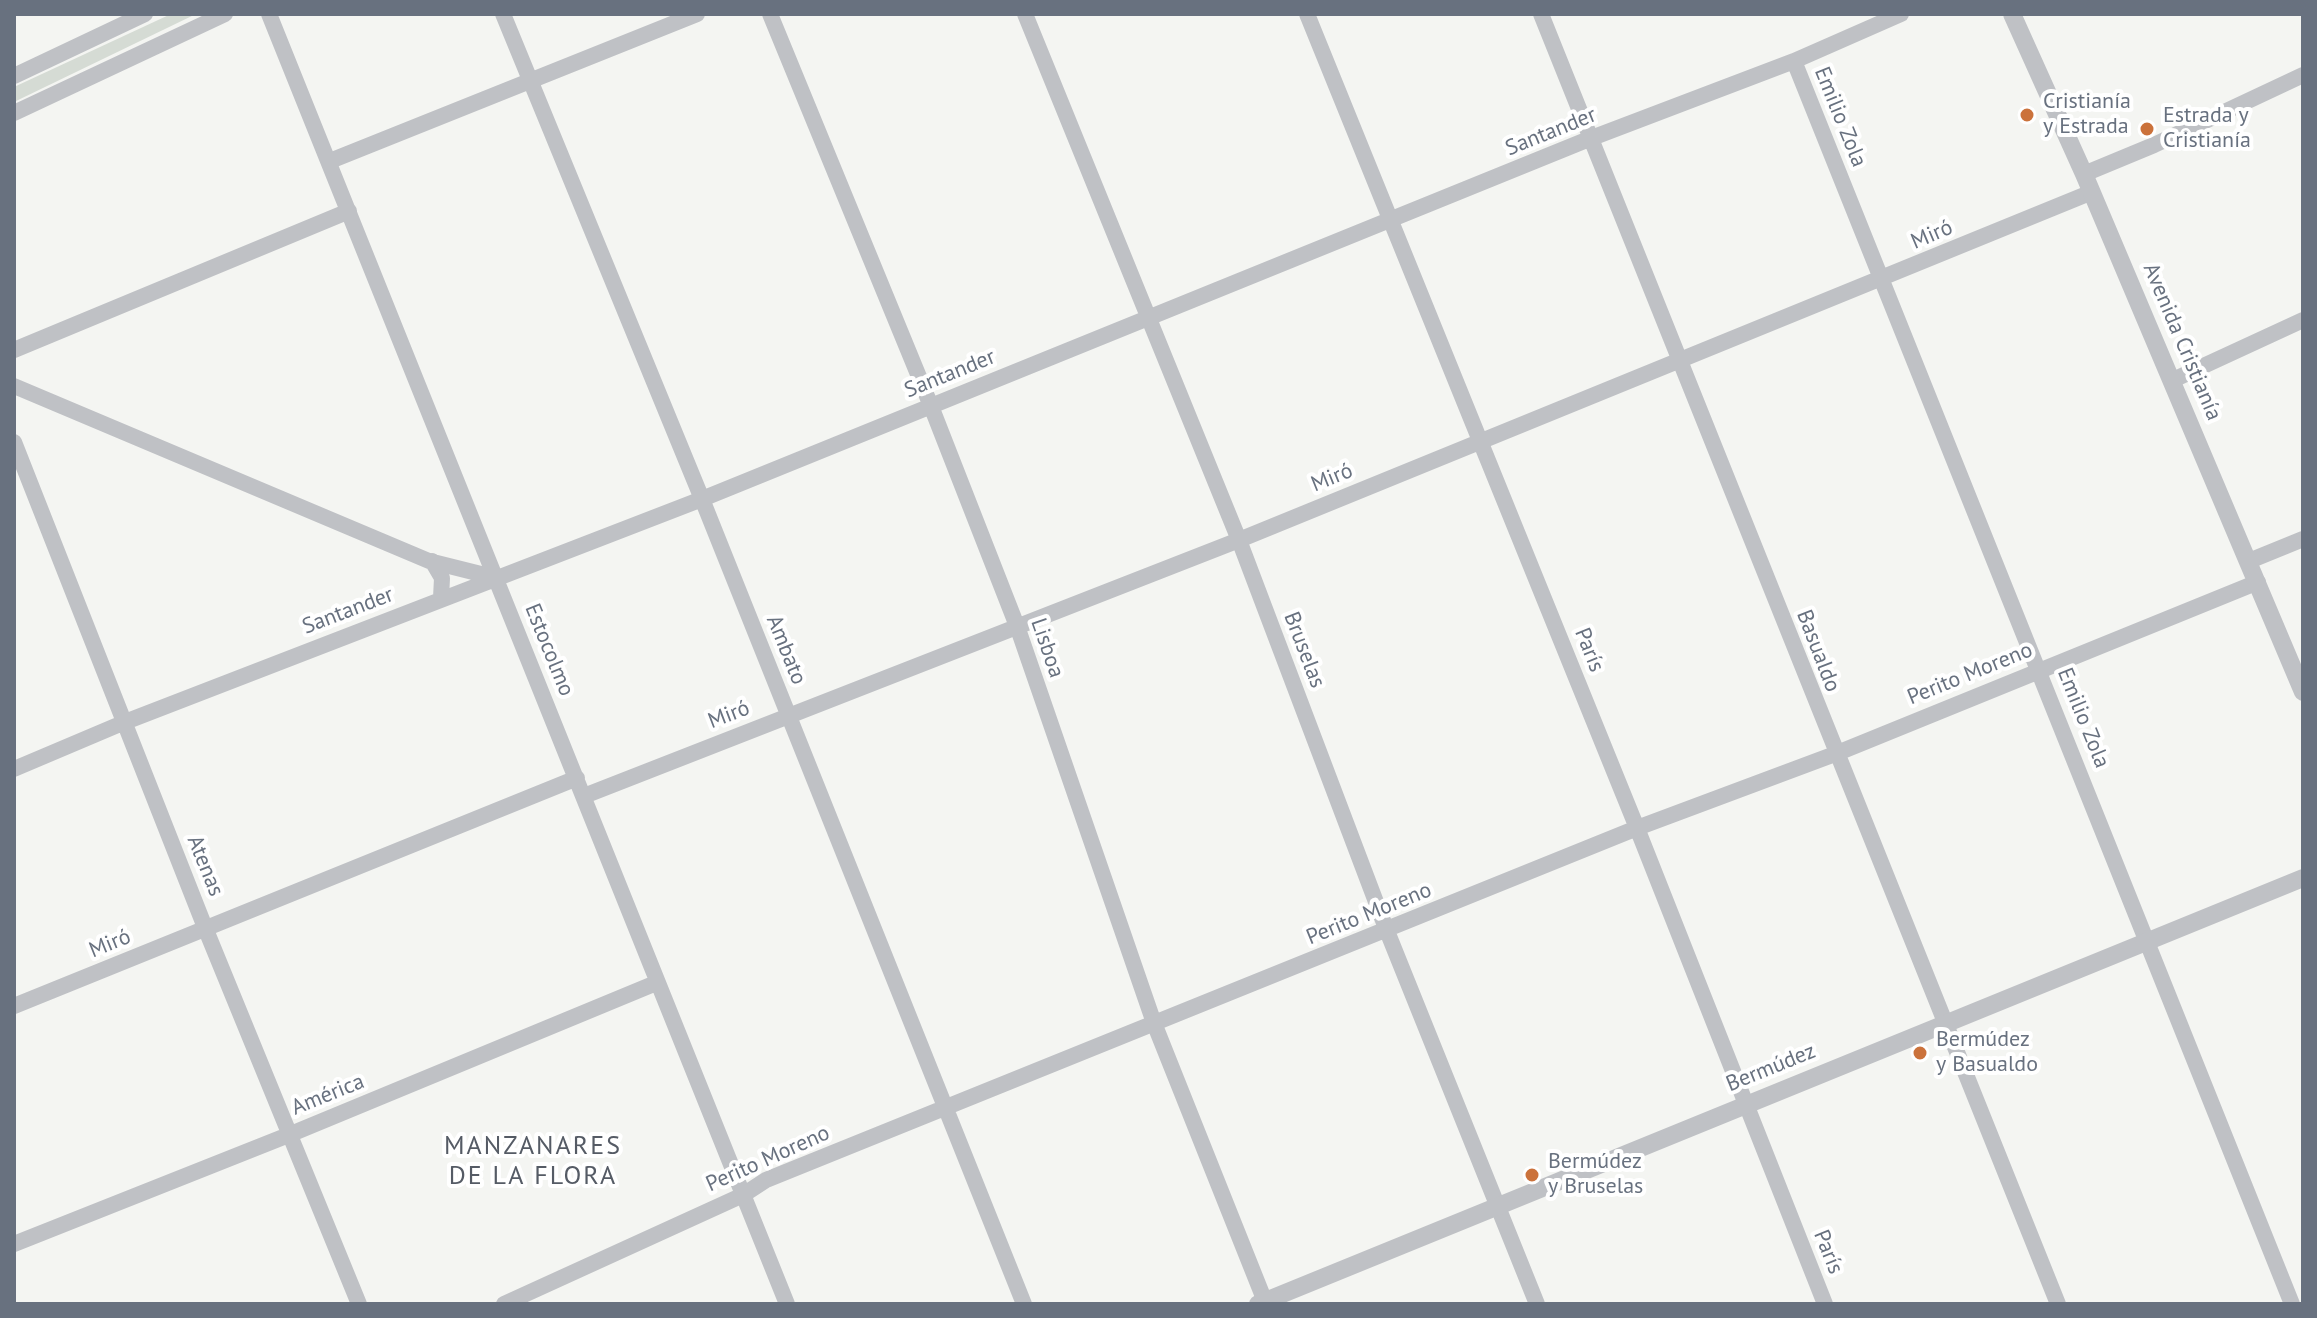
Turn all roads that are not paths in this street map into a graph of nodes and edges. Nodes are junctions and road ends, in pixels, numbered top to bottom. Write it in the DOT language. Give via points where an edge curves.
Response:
graph roads {
  1 [pos="145,14"];
  2 [pos="225,14"];
  3 [pos="269,14"];
  4 [pos="503,14"];
  5 [pos="697,14"];
  6 [pos="770,14"];
  7 [pos="1025,14"];
  8 [pos="1307,14"];
  9 [pos="1541,14"];
  10 [pos="1901,14"];
  11 [pos="2012,14"];
  12 [pos="1794,61"];
  13 [pos="2303,75"];
  14 [pos="14,76"];
  15 [pos="530,80"];
  16 [pos="14,113"];
  17 [pos="1589,139"];
  18 [pos="330,161"];
  19 [pos="2084,174"];
  20 [pos="2092,192"];
  21 [pos="349,211"];
  22 [pos="1393,221"];
  23 [pos="1881,280"];
  24 [pos="1147,318"];
  25 [pos="2303,320"];
  26 [pos="14,350"];
  27 [pos="1680,359"];
  28 [pos="2173,380"];
  29 [pos="14,386"];
  30 [pos="931,406"];
  31 [pos="1481,441"];
  32 [pos="14,442"];
  33 [pos="702,499"];
  34 [pos="2303,539"];
  35 [pos="1239,540"];
  36 [pos="432,561"];
  37 [pos="2249,561"];
  38 [pos="497,578"];
  39 [pos="2258,582"];
  40 [pos="441,598"];
  41 [pos="1017,626"];
  42 [pos="2040,669"];
  43 [pos="2303,692"];
  44 [pos="788,716"];
  45 [pos="125,722"];
  46 [pos="1835,754"];
  47 [pos="14,769"];
  48 [pos="577,778"];
  49 [pos="584,796"];
  50 [pos="1637,828"];
  51 [pos="2303,878"];
  52 [pos="206,930"];
  53 [pos="1387,931"];
  54 [pos="2149,942"];
  55 [pos="656,983"];
  56 [pos="14,1006"];
  57 [pos="1154,1023"];
  58 [pos="1945,1023"];
  59 [pos="1745,1104"];
  60 [pos="946,1108"];
  61 [pos="291,1134"];
  62 [pos="743,1195"];
  63 [pos="1497,1206"];
  64 [pos="14,1244"];
  65 [pos="1263,1303"];
  66 [pos="359,1304"];
  67 [pos="504,1304"];
  68 [pos="787,1304"];
  69 [pos="1024,1304"];
  70 [pos="1537,1304"];
  71 [pos="1825,1304"];
  72 [pos="2058,1304"];
  73 [pos="2292,1304"];
  1 -- 14 [label="street"];
  2 -- 16 [label="street"];
  3 -- 18 [label="street, Estocolmo"];
  4 -- 15 [label="street, Ambato"];
  5 -- 15 [label="street"];
  6 -- 30 [label="street, Lisboa"];
  7 -- 24 [label="street, Bruselas"];
  8 -- 22 [label="street, París"];
  9 -- 17 [label="street, Basualdo"];
  10 -- 12 [label="street, Santander"];
  11 -- 19 [label="street, Avenida Cristianía"];
  12 -- 17 [label="street, Santander"];
  12 -- 23 [label="street, Emilio Zola"];
  13 -- 19 [label="street"];
  15 -- 18 [label="street"];
  15 -- 33 [label="street, Ambato"];
  17 -- 22 [label="street, Santander"];
  17 -- 27 [label="street, Basualdo"];
  18 -- 21 [label="street, Estocolmo"];
  19 -- 20 [label="street, Avenida Cristianía"];
  20 -- 23 [label="street, Miró"];
  20 -- 28 [label="street, Avenida Cristianía"];
  21 -- 26 [label="street"];
  21 -- 38 [label="street, Estocolmo"];
  22 -- 24 [label="street, Santander"];
  22 -- 31 [label="street, París"];
  23 -- 27 [label="street, Miró"];
  23 -- 42 [label="street, Emilio Zola"];
  24 -- 30 [label="street, Santander"];
  24 -- 35 [label="street, Bruselas"];
  25 -- 28 [label="street"];
  27 -- 31 [label="street, Miró"];
  27 -- 46 [label="street, Basualdo"];
  28 -- 37 [label="street, Avenida Cristianía"];
  29 -- 36 [label="street"];
  30 -- 33 [label="street, Santander"];
  30 -- 41 [label="street, Lisboa"];
  31 -- 35 [label="street, Miró"];
  31 -- 50 [label="street, París"];
  32 -- 45 [label="street, Atenas"];
  33 -- 38 [label="street, Santander"];
  33 -- 44 [label="street, Ambato"];
  34 -- 37 [label="street"];
  35 -- 41 [label="street, Miró"];
  35 -- 53 [label="street, Bruselas"];
  36 -- 38 [label="street"];
  36 -- 40 [label="street" via="442,578"];
  37 -- 39 [label="street, Avenida Cristianía"];
  38 -- 40 [label="street, Santander"];
  38 -- 48 [label="street, Estocolmo"];
  39 -- 42 [label="street, Perito Moreno"];
  39 -- 43 [label="street, Avenida Cristianía"];
  40 -- 45 [label="street, Santander"];
  41 -- 44 [label="street, Miró"];
  41 -- 57 [label="street, Lisboa"];
  42 -- 46 [label="street, Perito Moreno"];
  42 -- 54 [label="street, Emilio Zola"];
  44 -- 49 [label="street, Miró"];
  44 -- 60 [label="street, Ambato"];
  45 -- 47 [label="street, Santander"];
  45 -- 52 [label="street, Atenas"];
  46 -- 50 [label="street, Perito Moreno"];
  46 -- 58 [label="street, Basualdo"];
  48 -- 49 [label="street, Estocolmo"];
  48 -- 52 [label="street, Miró"];
  49 -- 55 [label="street, Estocolmo"];
  50 -- 53 [label="street, Perito Moreno"];
  50 -- 59 [label="street, París"];
  51 -- 54 [label="street, Bermúdez"];
  52 -- 56 [label="street, Miró"];
  52 -- 61 [label="street, Atenas"];
  53 -- 57 [label="street, Perito Moreno"];
  53 -- 63 [label="street, Bruselas"];
  54 -- 58 [label="street, Bermúdez"];
  54 -- 73 [label="street, Emilio Zola"];
  55 -- 61 [label="street, América"];
  55 -- 62 [label="street, Estocolmo"];
  57 -- 60 [label="street, Perito Moreno"];
  57 -- 65 [label="street, Lisboa"];
  58 -- 59 [label="street, Bermúdez"];
  58 -- 72 [label="street, Basualdo"];
  59 -- 63 [label="street, Bermúdez"];
  59 -- 71 [label="street, París"];
  60 -- 62 [label="street, Perito Moreno" via="766,1180"];
  60 -- 69 [label="street, Ambato"];
  61 -- 64 [label="street, América"];
  61 -- 66 [label="street, Atenas"];
  62 -- 67 [label="street, Perito Moreno"];
  62 -- 68 [label="street, Estocolmo"];
  63 -- 65 [label="street, Bermúdez"];
  63 -- 70 [label="street, Bruselas"];
}
